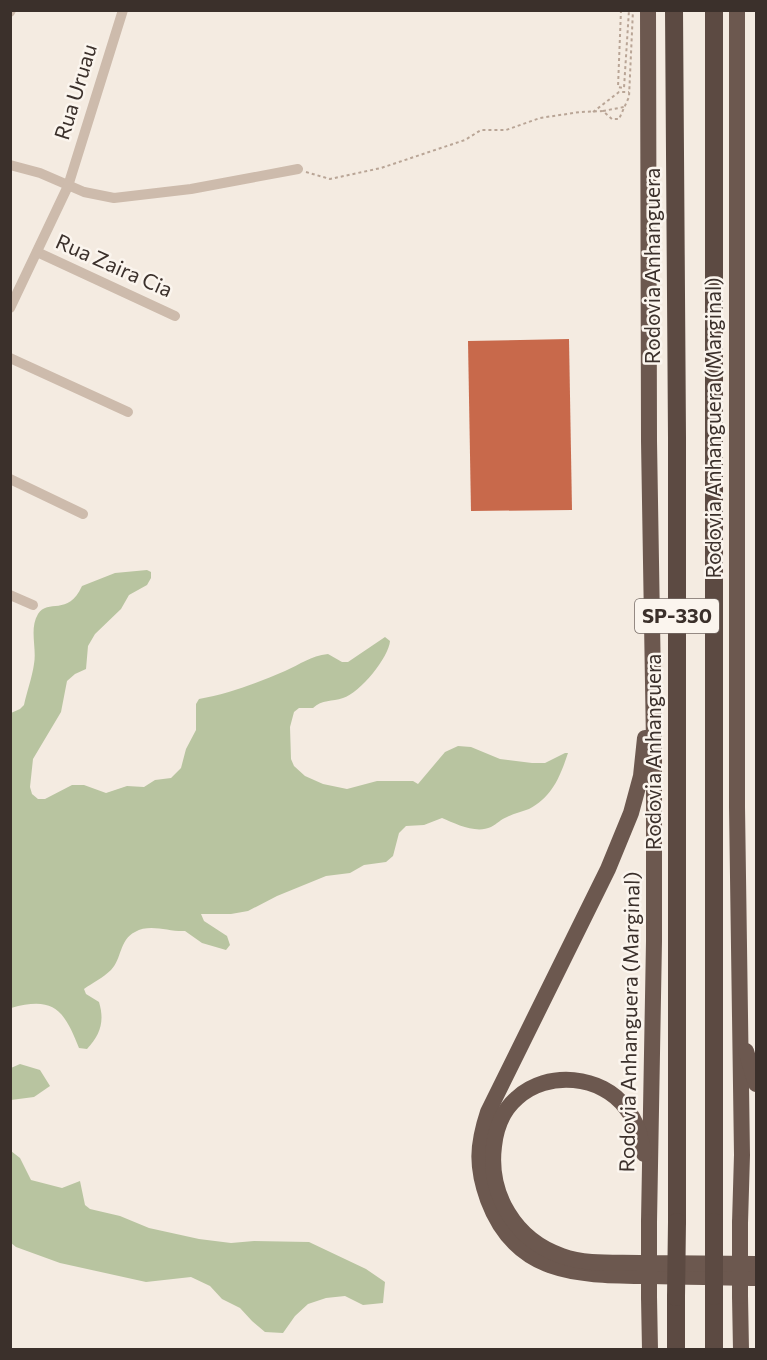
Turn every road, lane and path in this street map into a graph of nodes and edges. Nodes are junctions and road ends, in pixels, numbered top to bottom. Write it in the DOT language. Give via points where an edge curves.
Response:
graph roads {
  1 [pos="123,10"];
  2 [pos="621,10"];
  3 [pos="631,10"];
  4 [pos="648,10"];
  5 [pos="674,10"];
  6 [pos="714,10"];
  7 [pos="736,10"];
  8 [pos="629,92"];
  9 [pos="625,107"];
  10 [pos="603,111"];
  11 [pos="593,112"];
  12 [pos="10,165"];
  13 [pos="298,170"];
  14 [pos="68,186"];
  15 [pos="37,252"];
  16 [pos="10,308"];
  17 [pos="176,316"];
  18 [pos="10,358"];
  19 [pos="129,412"];
  20 [pos="10,479"];
  21 [pos="82,514"];
  22 [pos="10,595"];
  23 [pos="33,605"];
  24 [pos="652,606"];
  25 [pos="739,922"];
  26 [pos="756,1084"];
  27 [pos="650,1192"];
  28 [pos="756,1264"];
  29 [pos="756,1278"];
  30 [pos="650,1350"];
  31 [pos="676,1350"];
  32 [pos="714,1350"];
  33 [pos="741,1350"];
  1 -- 14 [label="street, Rua Uruau"];
  2 -- 3 [label="path" via="618,87 624,88"];
  3 -- 8 [label="path"];
  4 -- 24 [label="highway, Rodovia Anhanguera (Marginal)"];
  5 -- 31 [label="highway, Rodovia Anhanguera / SP-330, bridge"];
  6 -- 32 [label="highway, SP-330, bridge"];
  7 -- 25 [label="highway, Rodovia Anhanguera (Marginal)"];
  8 -- 9 [label="path"];
  8 -- 11 [label="path" via="619,92"];
  9 -- 10 [label="path"];
  9 -- 10 [label="path" via="619,119"];
  10 -- 11 [label="path"];
  11 -- 13 [label="path" via="540,118 506,130 481,130 465,140 381,168 330,179"];
  12 -- 14 [label="street"];
  13 -- 14 [label="street" via="128,198 99,196"];
  14 -- 15 [label="street, Rua Uruau"];
  15 -- 16 [label="street, Rua Uruau"];
  15 -- 17 [label="street, Rua Zaira Cia"];
  18 -- 19 [label="street"];
  20 -- 21 [label="street"];
  22 -- 23 [label="street"];
  24 -- 27 [label="highway, Rodovia Anhanguera (Marginal)" via="654,941"];
  24 -- 29 [label="highway" via="646,734 641,777 631,813 608,869 488,1112 480,1135 478,1160 482,1184 497,1219 524,1250 544,1263 597,1275"];
  25 -- 26 [label="highway" via="745,1043"];
  25 -- 33 [label="highway, Rodovia Anhanguera (Marginal), bridge"];
  27 -- 28 [label="highway" via="636,1124 620,1101 600,1087 584,1081 544,1083 523,1092 508,1106 493,1152 496,1188 514,1222 544,1248 571,1259 598,1262"];
  27 -- 30 [label="highway, Rodovia Anhanguera (Marginal), bridge"];
}
